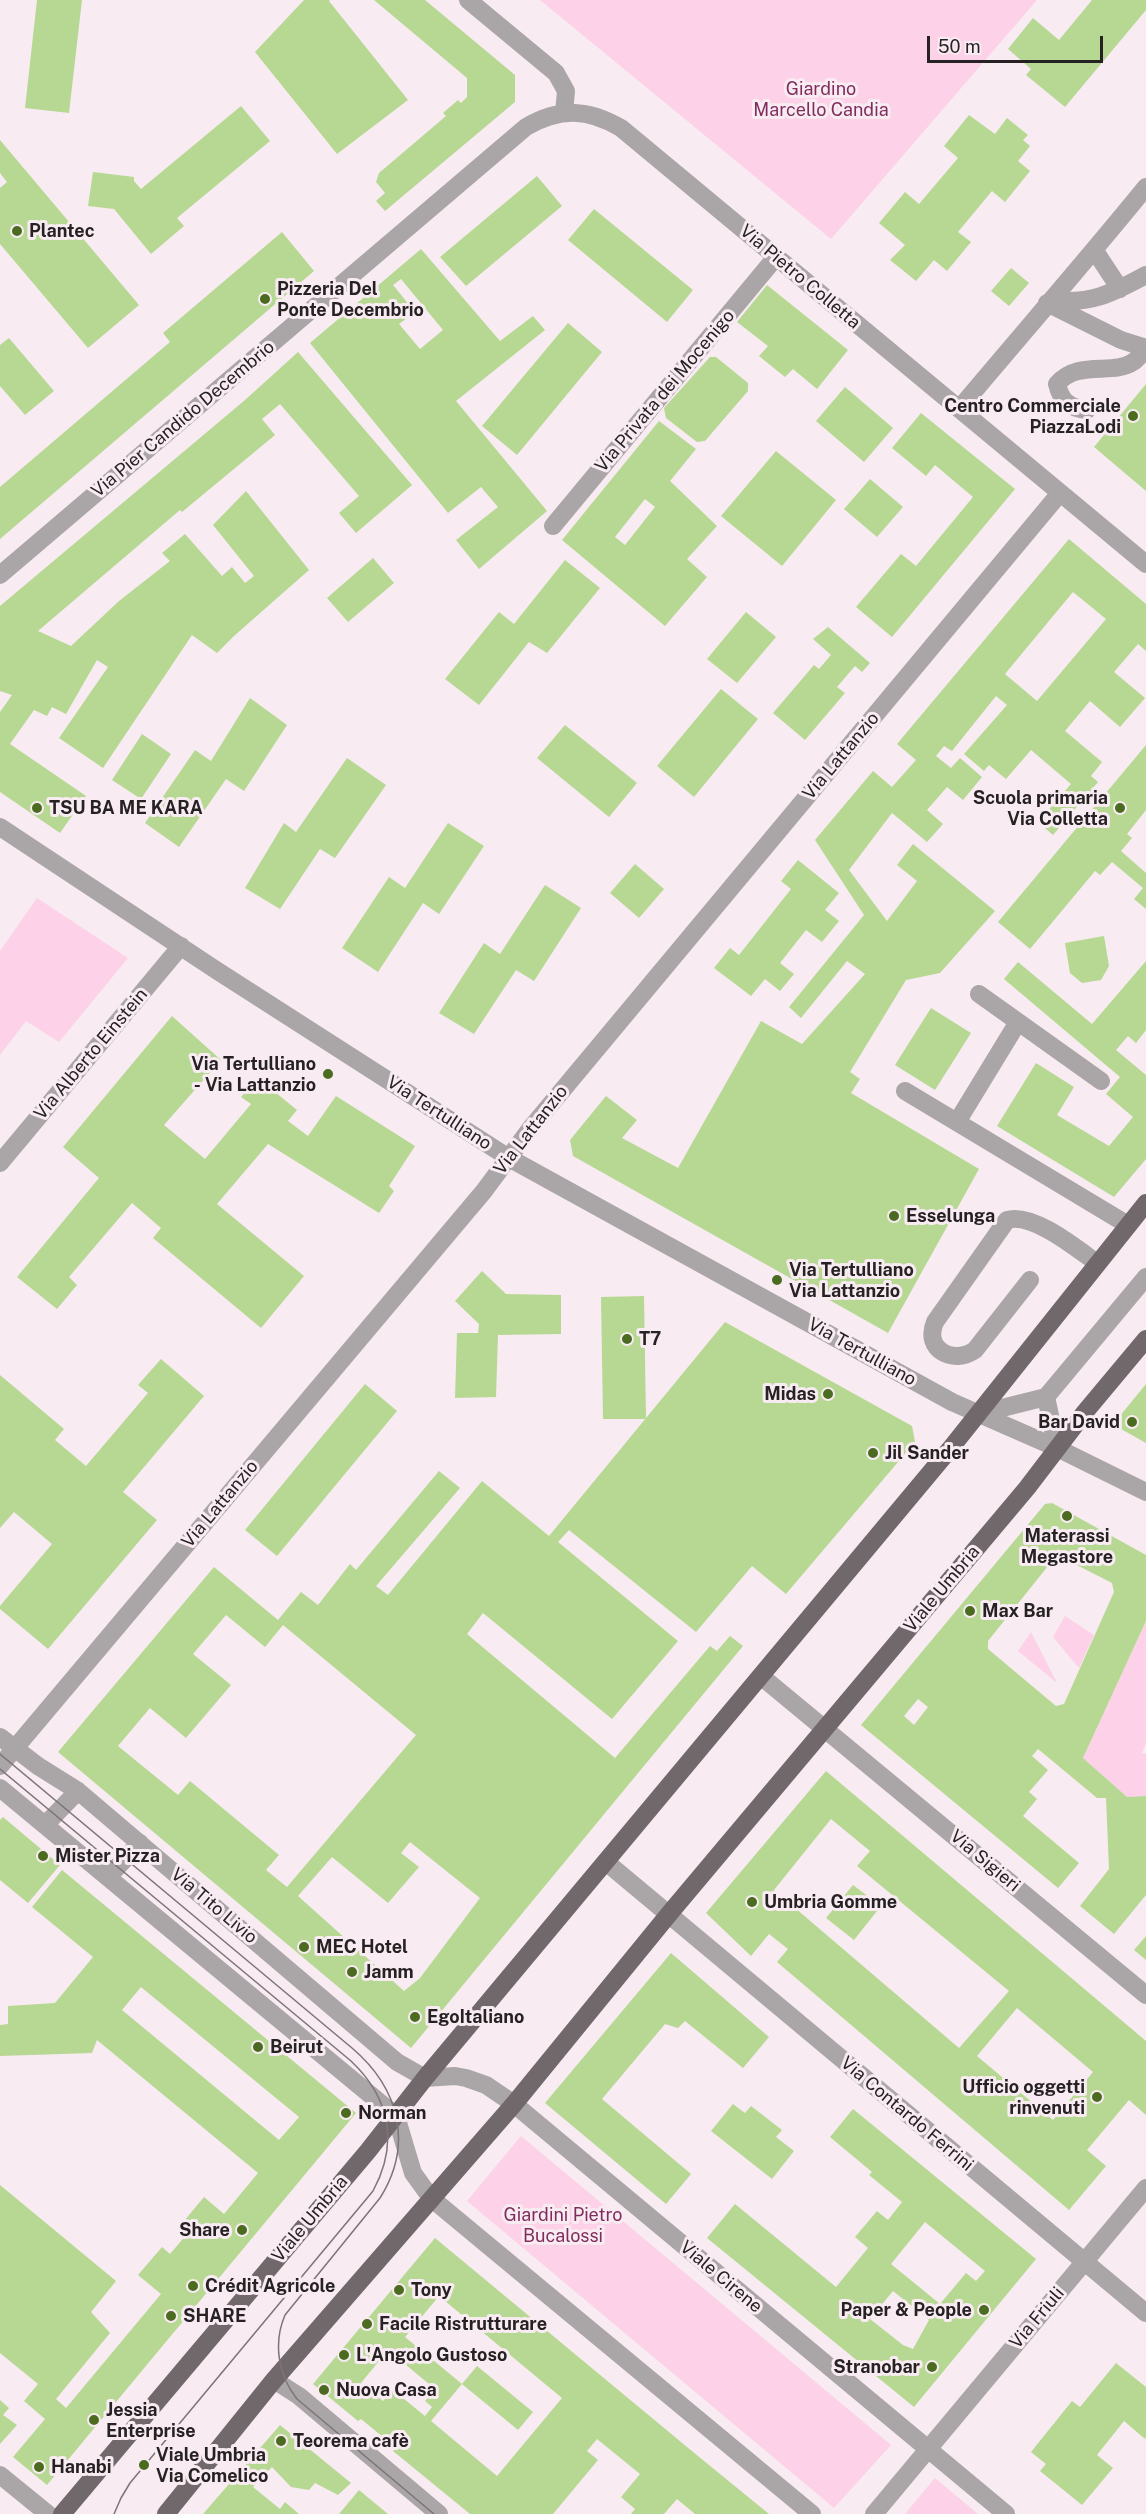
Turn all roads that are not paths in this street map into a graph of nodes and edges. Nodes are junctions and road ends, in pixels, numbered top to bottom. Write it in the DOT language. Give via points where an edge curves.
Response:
graph roads {
  1 [pos="468,0"];
  2 [pos="564,113"];
  3 [pos="1146,187"];
  4 [pos="1095,251"];
  5 [pos="776,257"];
  6 [pos="1146,275"];
  7 [pos="1120,289"];
  8 [pos="1048,302"];
  9 [pos="1146,348"];
  10 [pos="959,409"];
  11 [pos="1086,410"];
  12 [pos="1060,493"];
  13 [pos="553,526"];
  14 [pos="1146,564"];
  15 [pos="0,575"];
  16 [pos="0,826"];
  17 [pos="181,946"];
  18 [pos="979,994"];
  19 [pos="1018,1022"];
  20 [pos="1101,1081"];
  21 [pos="905,1091"];
  22 [pos="957,1122"];
  23 [pos="509,1158"];
  24 [pos="0,1163"];
  25 [pos="1146,1203"];
  26 [pos="1128,1225"];
  27 [pos="1096,1263"];
  28 [pos="1146,1277"];
  29 [pos="1030,1280"];
  30 [pos="1146,1339"];
  31 [pos="1046,1397"];
  32 [pos="978,1414"];
  33 [pos="1057,1448"];
  34 [pos="1146,1492"];
  35 [pos="762,1677"];
  36 [pos="825,1728"];
  37 [pos="0,1737"];
  38 [pos="15,1748"];
  39 [pos="0,1766"];
  40 [pos="0,1788"];
  41 [pos="78,1791"];
  42 [pos="45,1825"];
  43 [pos="140,1843"];
  44 [pos="606,1862"];
  45 [pos="108,1877"];
  46 [pos="669,1914"];
  47 [pos="1146,1995"];
  48 [pos="425,2078"];
  49 [pos="514,2104"];
  50 [pos="396,2116"];
  51 [pos="1146,2188"];
  52 [pos="431,2198"];
  53 [pos="1084,2262"];
  54 [pos="1146,2313"];
  55 [pos="274,2380"];
  56 [pos="928,2449"];
  57 [pos="0,2475"];
  58 [pos="48,2514"];
  59 [pos="62,2514"];
  60 [pos="166,2514"];
  61 [pos="440,2514"];
  62 [pos="812,2514"];
  63 [pos="874,2514"];
  64 [pos="1006,2514"];
  1 -- 2 [label="street" via="556,73 566,91"];
  2 -- 5 [label="street, Via Pietro Colletta" via="592,114 621,128"];
  2 -- 15 [label="street, Via Pier Candido Decembrio" via="526,127"];
  3 -- 4 [label="street"];
  4 -- 7 [label="street"];
  4 -- 8 [label="street"];
  5 -- 10 [label="street, Via Pietro Colletta"];
  5 -- 13 [label="street, Via Privata dei Mocenigo"];
  6 -- 7 [label="street"];
  7 -- 8 [label="street" via="1074,303"];
  8 -- 9 [label="street" via="1120,340"];
  8 -- 10 [label="street"];
  9 -- 11 [label="street" via="1132,363 1082,369 1062,378 1057,384 1067,404"];
  10 -- 12 [label="street, Via Pietro Colletta"];
  12 -- 14 [label="street, Via Pietro Colletta"];
  12 -- 23 [label="street, Via Lattanzio"];
  16 -- 17 [label="street, Via Tertulliano"];
  17 -- 23 [label="street, Via Tertulliano"];
  17 -- 24 [label="street, Via Alberto Einstein"];
  18 -- 19 [label="street"];
  19 -- 20 [label="street"];
  19 -- 22 [label="street"];
  21 -- 22 [label="street"];
  22 -- 26 [label="street"];
  23 -- 32 [label="street, Via Tertulliano"];
  23 -- 38 [label="street, Via Lattanzio"];
  25 -- 26 [label="main road, Viale Umbria"];
  26 -- 27 [label="main road, Viale Umbria"];
  27 -- 29 [label="street" via="1030,1221 1007,1220 935,1322 933,1342 952,1356 969,1355"];
  27 -- 32 [label="main road, Viale Umbria"];
  28 -- 31 [label="street"];
  30 -- 33 [label="main road, Viale Umbria"];
  31 -- 32 [label="street"];
  31 -- 33 [label="street"];
  32 -- 33 [label="street, Via Tertulliano"];
  32 -- 35 [label="main road, Viale Umbria"];
  33 -- 34 [label="street, Via Tertulliano"];
  33 -- 36 [label="main road, Viale Umbria"];
  35 -- 36 [label="street"];
  35 -- 44 [label="main road, Viale Umbria"];
  36 -- 46 [label="main road, Viale Umbria"];
  36 -- 47 [label="street, Via Sigieri"];
  37 -- 38 [label="street, Via Tito Livio"];
  38 -- 39 [label="street, Via Lattanzio"];
  38 -- 41 [label="street, Via Tito Livio"];
  40 -- 42 [label="street"];
  41 -- 42 [label="street"];
  41 -- 43 [label="street, Via Tito Livio"];
  42 -- 45 [label="street"];
  43 -- 45 [label="street"];
  43 -- 48 [label="street, Via Tito Livio" via="397,2062"];
  44 -- 46 [label="street"];
  44 -- 48 [label="main road, Viale Umbria"];
  45 -- 50 [label="street"];
  46 -- 49 [label="main road, Viale Umbria"];
  46 -- 53 [label="street, Via Contardo Ferrini"];
  48 -- 49 [label="street" via="466,2078 486,2085"];
  48 -- 50 [label="main road, Viale Umbria"];
  49 -- 52 [label="main road, Viale Umbria"];
  49 -- 56 [label="street, Viale Cirene"];
  50 -- 52 [label="street" via="413,2173"];
  50 -- 59 [label="main road, Viale Umbria"];
  51 -- 53 [label="street, Via Friuli"];
  52 -- 55 [label="main road, Viale Umbria"];
  52 -- 62 [label="street"];
  53 -- 54 [label="street, Via Contardo Ferrini"];
  53 -- 56 [label="street, Via Friuli"];
  55 -- 60 [label="main road, Viale Umbria"];
  55 -- 61 [label="street" via="299,2396"];
  56 -- 63 [label="street"];
  56 -- 64 [label="street, Viale Cirene"];
  57 -- 58 [label="street"];
}
